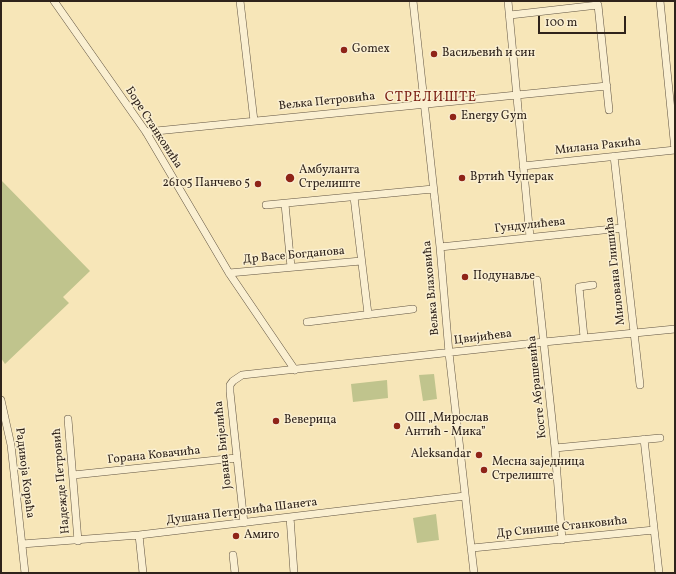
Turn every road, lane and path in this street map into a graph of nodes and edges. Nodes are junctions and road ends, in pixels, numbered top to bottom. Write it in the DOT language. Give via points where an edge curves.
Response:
graph roads {
  1 [pos="54,1"];
  2 [pos="240,1"];
  3 [pos="413,1"];
  4 [pos="508,1"];
  5 [pos="660,1"];
  6 [pos="510,15"];
  7 [pos="671,76"];
  8 [pos="606,86"];
  9 [pos="517,94"];
  10 [pos="425,103"];
  11 [pos="609,110"];
  12 [pos="254,121"];
  13 [pos="146,132"];
  14 [pos="675,150"];
  15 [pos="614,156"];
  16 [pos="523,166"];
  17 [pos="433,189"];
  18 [pos="354,197"];
  19 [pos="285,204"];
  20 [pos="266,205"];
  21 [pos="622,228"];
  22 [pos="530,237"];
  23 [pos="440,247"];
  24 [pos="361,261"];
  25 [pos="291,267"];
  26 [pos="229,273"];
  27 [pos="537,280"];
  28 [pos="593,285"];
  29 [pos="413,309"];
  30 [pos="368,314"];
  31 [pos="307,322"];
  32 [pos="675,329"];
  33 [pos="634,332"];
  34 [pos="584,338"];
  35 [pos="544,342"];
  36 [pos="450,353"];
  37 [pos="295,370"];
  38 [pos="640,384"];
  39 [pos="1,400"];
  40 [pos="68,419"];
  41 [pos="660,438"];
  42 [pos="644,439"];
  43 [pos="555,448"];
  44 [pos="236,458"];
  45 [pos="73,475"];
  46 [pos="465,496"];
  47 [pos="290,517"];
  48 [pos="244,523"];
  49 [pos="654,530"];
  50 [pos="139,535"];
  51 [pos="562,540"];
  52 [pos="78,541"];
  53 [pos="22,544"];
  54 [pos="472,548"];
  55 [pos="233,556"];
  56 [pos="25,573"];
  57 [pos="143,573"];
  58 [pos="235,573"];
  59 [pos="294,573"];
  60 [pos="474,573"];
  61 [pos="659,573"];
  1 -- 13 [label="street, Боре Станковића"];
  2 -- 12 [label="street"];
  3 -- 10 [label="street, Вељка Влаховића"];
  4 -- 6 [label="street"];
  5 -- 7 [label="street"];
  6 -- 8 [label="street" via="598,5"];
  6 -- 9 [label="street"];
  7 -- 14 [label="street"];
  8 -- 9 [label="street, Вељка Петровића"];
  8 -- 11 [label="street"];
  9 -- 10 [label="street, Вељка Петровића"];
  9 -- 16 [label="street"];
  10 -- 12 [label="street, Вељка Петровића"];
  10 -- 17 [label="street, Вељка Влаховића"];
  12 -- 13 [label="street, Вељка Петровића"];
  13 -- 26 [label="street, Боре Станковића"];
  14 -- 15 [label="street, Милана Ракића"];
  15 -- 16 [label="street, Милана Ракића"];
  15 -- 21 [label="street, Милована Глишића"];
  16 -- 22 [label="street"];
  17 -- 18 [label="street"];
  17 -- 23 [label="street, Вељка Влаховића"];
  18 -- 19 [label="street"];
  18 -- 24 [label="street"];
  19 -- 20 [label="street"];
  19 -- 25 [label="street"];
  21 -- 22 [label="street, Гундулићева"];
  21 -- 33 [label="street, Милована Глишића"];
  22 -- 23 [label="street, Гундулићева"];
  23 -- 36 [label="street, Вељка Влаховића"];
  24 -- 25 [label="street, Др Васе Богданова"];
  24 -- 30 [label="street"];
  25 -- 26 [label="street, Др Васе Богданова"];
  26 -- 37 [label="street, Боре Станковића"];
  27 -- 35 [label="street, Косте Абрашевића"];
  28 -- 34 [label="street" via="579,287"];
  29 -- 30 [label="street"];
  30 -- 31 [label="street"];
  32 -- 33 [label="street, Цвијићева"];
  33 -- 34 [label="street, Цвијићева"];
  33 -- 38 [label="street, Милована Глишића"];
  34 -- 35 [label="street, Цвијићева"];
  35 -- 36 [label="street, Цвијићева"];
  35 -- 43 [label="street, Косте Абрашевића"];
  36 -- 37 [label="street, Цвијићева"];
  36 -- 46 [label="street, Вељка Влаховића"];
  37 -- 44 [label="street, Јована Бијелића" via="242,376 230,385"];
  39 -- 53 [label="street, Радивоја Кораћа" via="11,445"];
  40 -- 45 [label="street, Надежде Петровић"];
  41 -- 42 [label="street"];
  42 -- 43 [label="street"];
  42 -- 49 [label="street"];
  43 -- 51 [label="street, Косте Абрашевића"];
  44 -- 45 [label="street, Горана Ковачића"];
  44 -- 48 [label="street, Јована Бијелића"];
  45 -- 52 [label="street, Надежде Петровић"];
  46 -- 47 [label="street, Душана Петровића Шанета"];
  46 -- 54 [label="street, Вељка Влаховића"];
  47 -- 48 [label="street, Душана Петровића Шанета"];
  47 -- 59 [label="street"];
  48 -- 50 [label="street, Душана Петровића Шанета"];
  49 -- 51 [label="street, Др Синише Станковића"];
  49 -- 61 [label="street"];
  50 -- 52 [label="street, Душана Петровића Шанета"];
  50 -- 57 [label="street"];
  51 -- 54 [label="street, Др Синише Станковића"];
  52 -- 53 [label="street, Душана Петровића Шанета"];
  53 -- 56 [label="street, Радивоја Кораћа"];
  54 -- 60 [label="street, Вељка Влаховића"];
  55 -- 58 [label="street"];
}
